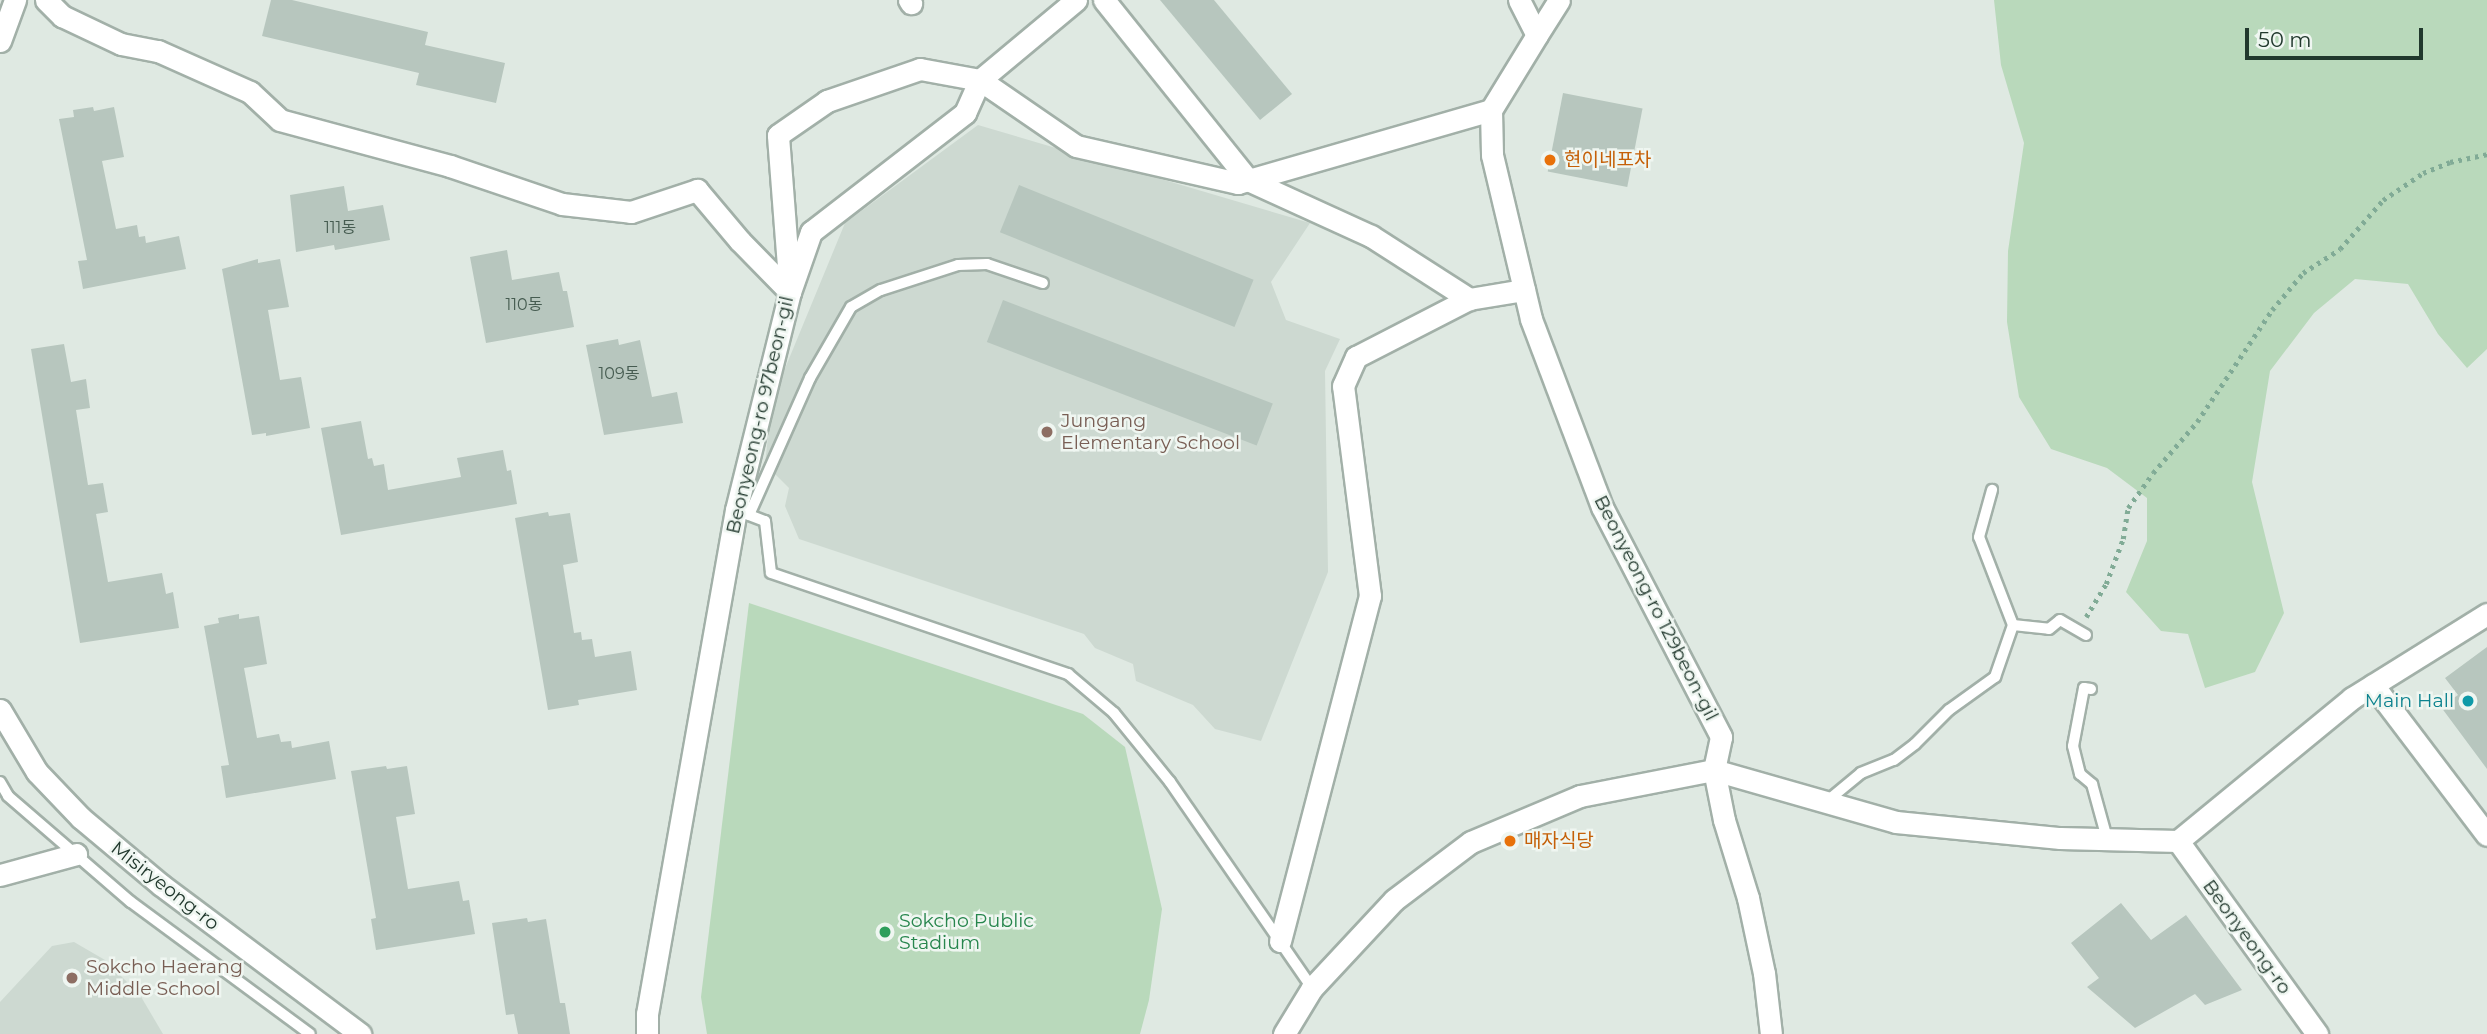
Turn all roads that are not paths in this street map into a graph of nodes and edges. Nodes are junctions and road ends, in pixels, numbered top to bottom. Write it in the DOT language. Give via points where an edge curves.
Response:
graph roads {
  1 [pos="15,0"];
  2 [pos="46,0"];
  3 [pos="1076,0"];
  4 [pos="1104,0"];
  5 [pos="1519,0"];
  6 [pos="1559,0"];
  7 [pos="1537,35"];
  8 [pos="0,41"];
  9 [pos="980,80"];
  10 [pos="1491,110"];
  11 [pos="1248,180"];
  12 [pos="1043,283"];
  13 [pos="1524,290"];
  14 [pos="790,292"];
  15 [pos="1469,299"];
  16 [pos="1992,490"];
  17 [pos="742,512"];
  18 [pos="2487,614"];
  19 [pos="2013,625"];
  20 [pos="2082,632"];
  21 [pos="2373,685"];
  22 [pos="2091,688"];
  23 [pos="0,710"];
  24 [pos="1714,770"];
  25 [pos="0,782"];
  26 [pos="1826,802"];
  27 [pos="2487,835"];
  28 [pos="2060,838"];
  29 [pos="2178,841"];
  30 [pos="76,854"];
  31 [pos="0,876"];
  32 [pos="1280,941"];
  33 [pos="1312,988"];
  34 [pos="310,1034"];
  35 [pos="360,1034"];
  36 [pos="647,1034"];
  37 [pos="1284,1034"];
  38 [pos="1771,1034"];
  39 [pos="2317,1034"];
  1 -- 8 [label="street"];
  2 -- 14 [label="street" via="62,16 121,44 158,51 250,92 280,120 450,166 562,204 631,212 697,190"];
  3 -- 9 [label="street"];
  4 -- 11 [label="street"];
  5 -- 7 [label="street"];
  6 -- 7 [label="street"];
  7 -- 10 [label="street"];
  9 -- 11 [label="street, Beonyeong-ro 97beon-gil" via="1076,146 1238,183"];
  9 -- 14 [label="street" via="965,113 811,232"];
  9 -- 14 [label="street, Beonyeong-ro 97beon-gil" via="920,69 827,101 778,135"];
  10 -- 11 [label="street, Beonyeong-ro 97beon-gil"];
  10 -- 13 [label="street, Beonyeong-ro 129beon-gil" via="1492,155"];
  11 -- 15 [label="street" via="1371,236"];
  12 -- 17 [label="lane" via="987,264 958,265 881,290 851,307"];
  13 -- 15 [label="street"];
  13 -- 24 [label="street, Beonyeong-ro 129beon-gil" via="1602,507 1721,737"];
  14 -- 17 [label="street, Beonyeong-ro 97beon-gil"];
  15 -- 32 [label="street" via="1356,357 1343,386 1370,596"];
  16 -- 19 [label="lane" via="1979,537"];
  17 -- 32 [label="lane" via="765,521 771,573 1068,674 1114,713 1170,782"];
  17 -- 36 [label="street, Beonyeong-ro 97beon-gil" via="649,1000"];
  18 -- 21 [label="street"];
  19 -- 20 [label="lane" via="2049,629 2060,620"];
  19 -- 26 [label="lane" via="1995,677 1949,710 1894,760 1861,773"];
  21 -- 27 [label="street"];
  21 -- 29 [label="street" via="2341,706"];
  22 -- 28 [label="lane" via="2084,688 2073,746 2080,774 2092,784 2106,835"];
  23 -- 35 [label="street, Misiryeong-ro" via="37,772 81,818"];
  24 -- 26 [label="street"];
  24 -- 33 [label="street" via="1580,796 1471,842 1394,900"];
  24 -- 38 [label="street, Beonyeong-ro 129beon-gil" via="1748,898"];
  25 -- 30 [label="lane" via="8,796"];
  26 -- 28 [label="street" via="1896,822"];
  28 -- 29 [label="street"];
  29 -- 39 [label="street, Beonyeong-ro"];
  30 -- 31 [label="street"];
  30 -- 34 [label="lane" via="131,902"];
  32 -- 33 [label="lane"];
  33 -- 37 [label="street"];
}
